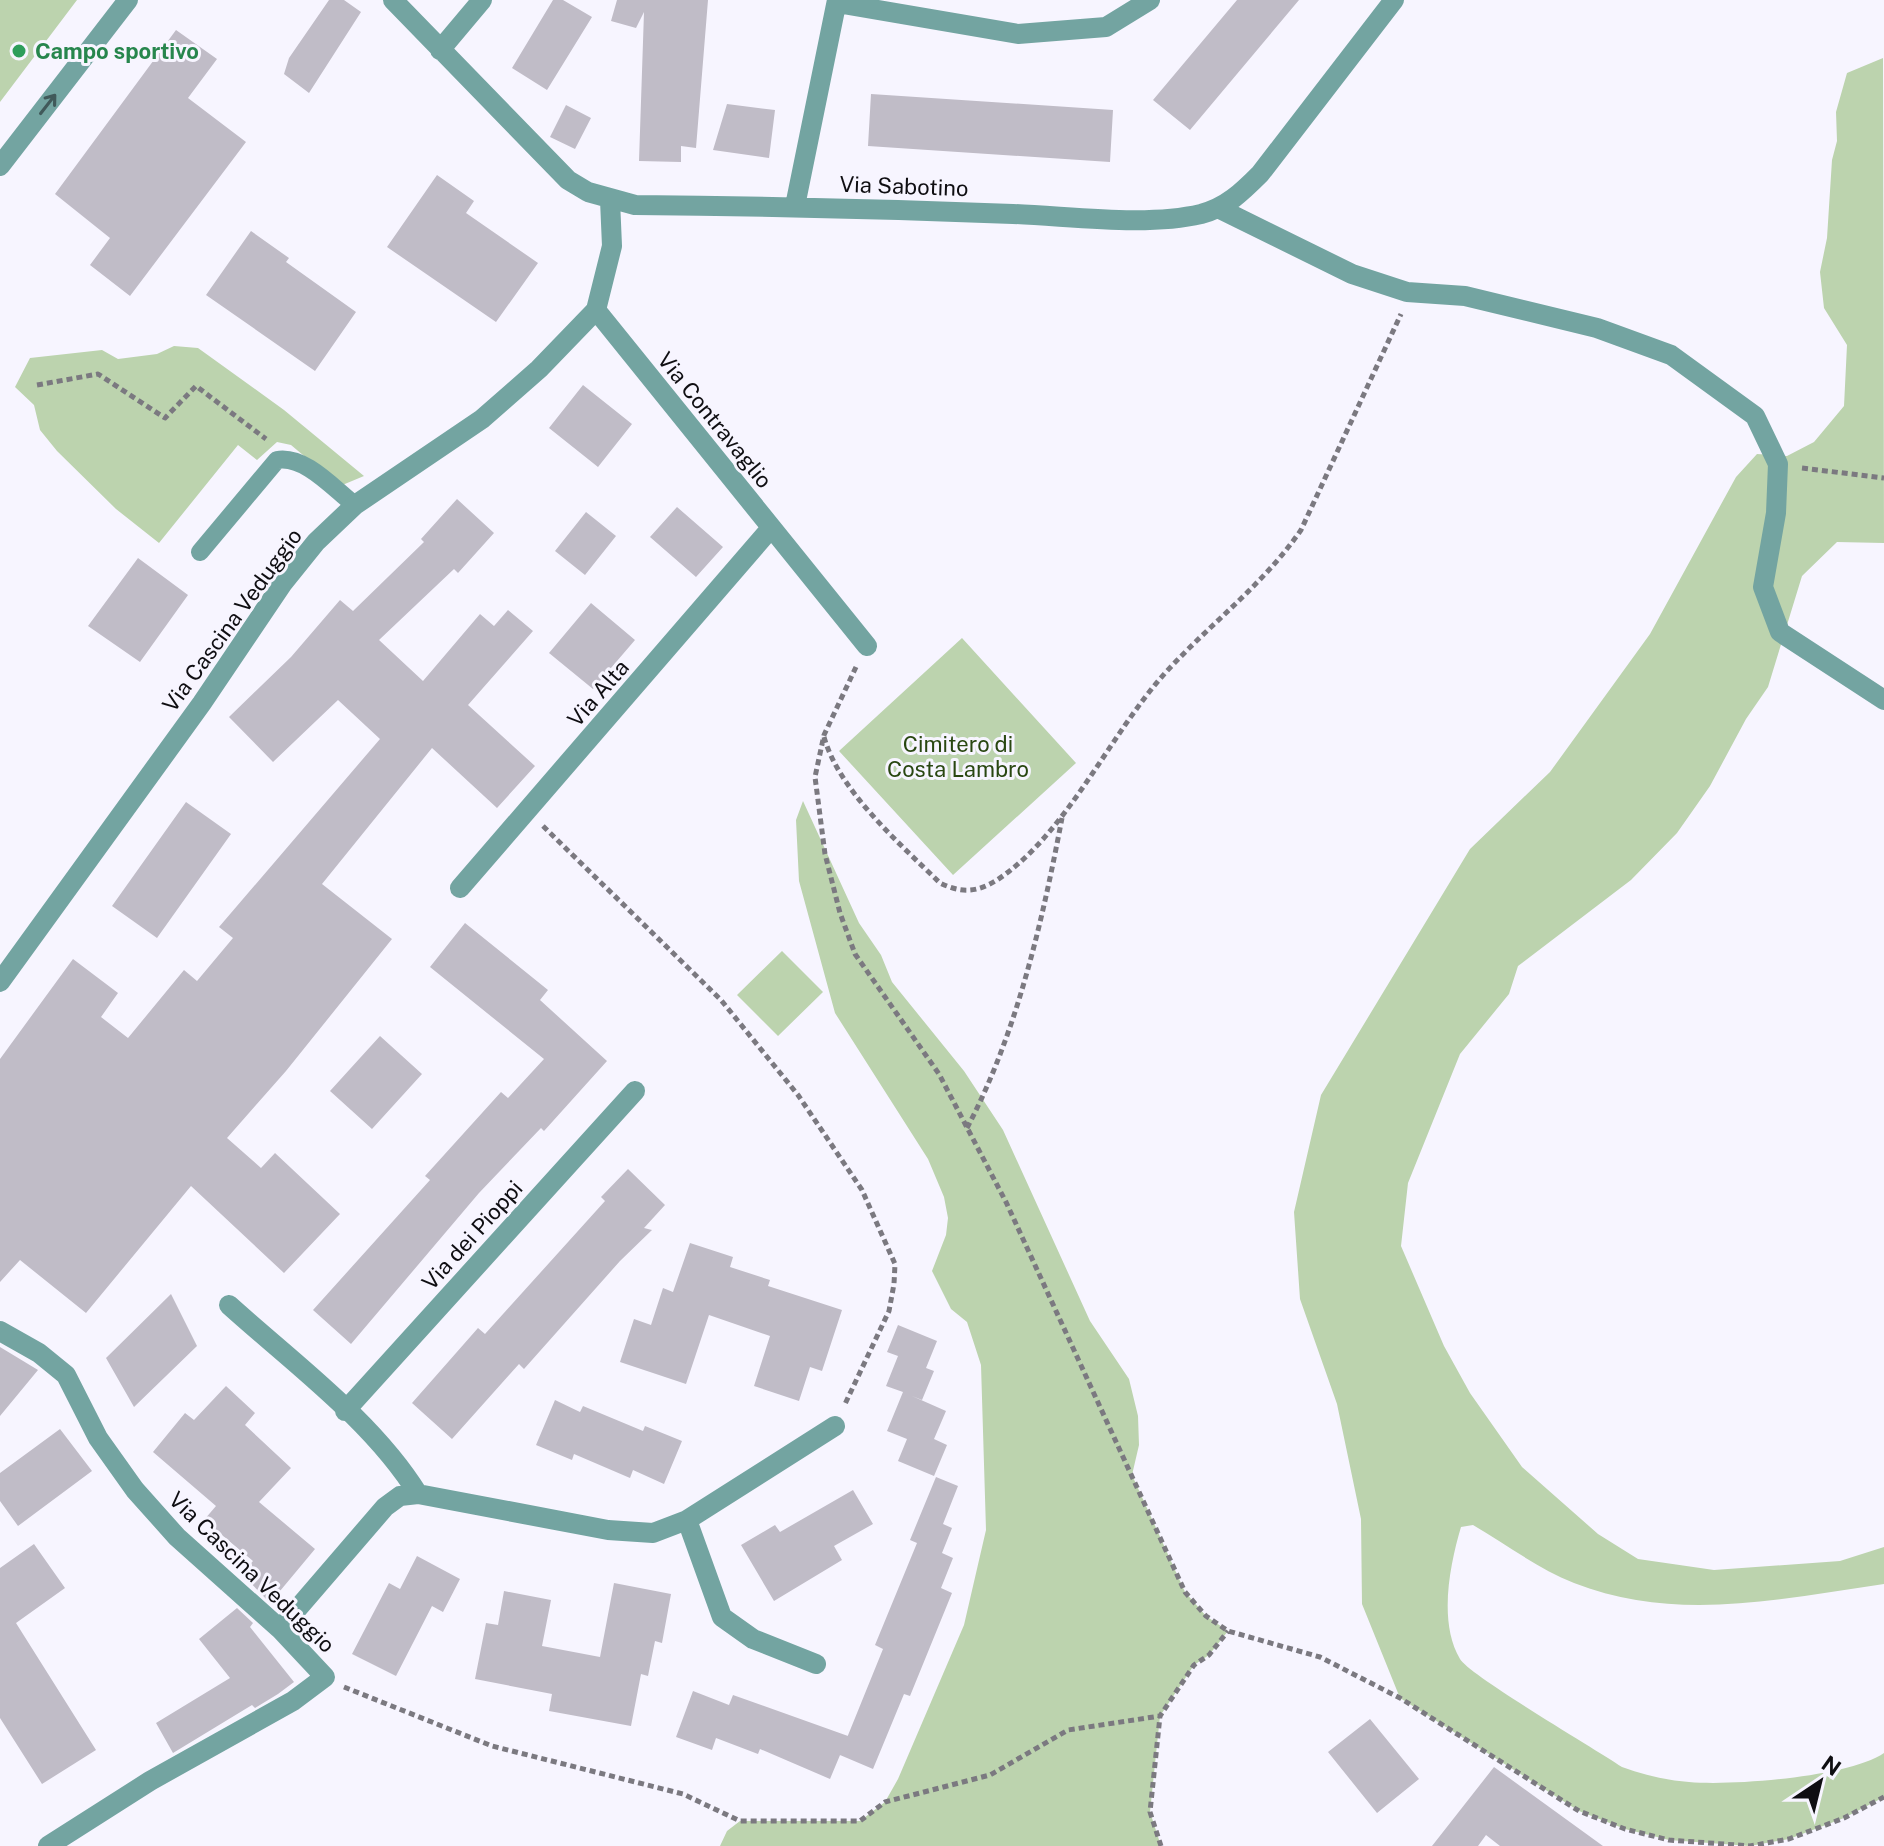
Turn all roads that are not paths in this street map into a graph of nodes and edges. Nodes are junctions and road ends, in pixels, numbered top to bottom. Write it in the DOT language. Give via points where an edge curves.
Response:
graph roads {
  1 [pos="128,0"];
  2 [pos="393,0"];
  3 [pos="482,0"];
  4 [pos="1150,0"];
  5 [pos="1394,0"];
  6 [pos="837,2"];
  7 [pos="440,50"];
  8 [pos="0,166"];
  9 [pos="610,200"];
  10 [pos="795,206"];
  11 [pos="1220,209"];
  12 [pos="596,310"];
  13 [pos="355,505"];
  14 [pos="771,528"];
  15 [pos="200,552"];
  16 [pos="867,646"];
  17 [pos="1884,700"];
  18 [pos="460,888"];
  19 [pos="0,982"];
  20 [pos="635,1091"];
  21 [pos="229,1305"];
  22 [pos="0,1331"];
  23 [pos="345,1411"];
  24 [pos="835,1426"];
  25 [pos="418,1494"];
  26 [pos="687,1520"];
  27 [pos="280,1629"];
  28 [pos="816,1664"];
  29 [pos="48,1846"];
  8 -- 1 [label="street, one-way"];
  2 -- 7 [label="street, Via Sabotino"];
  3 -- 7 [label="street"];
  4 -- 6 [label="street" via="1106,27 1018,34"];
  5 -- 11 [label="street" via="1260,174"];
  6 -- 10 [label="street"];
  7 -- 9 [label="street, Via Sabotino" via="568,180"];
  9 -- 10 [label="street, Via Sabotino" via="635,205"];
  9 -- 12 [label="street" via="612,246"];
  10 -- 11 [label="street, Via Sabotino" via="1144,218"];
  11 -- 17 [label="street" via="1352,274 1399,289 1465,296 1597,328 1671,355 1755,416 1778,464 1763,587 1780,632"];
  12 -- 13 [label="street, Via Cascina Veduggio" via="482,419"];
  12 -- 14 [label="street, Via Contravaglio"];
  13 -- 15 [label="lane" via="301,464 277,460"];
  13 -- 19 [label="street, Via Cascina Veduggio" via="283,583"];
  14 -- 16 [label="street, Via Contravaglio"];
  14 -- 18 [label="street, Via Alta"];
  20 -- 23 [label="street, Via dei Pioppi"];
  21 -- 23 [label="street"];
  22 -- 27 [label="street, Via Cascina Veduggio" via="66,1375 98,1438 135,1490 241,1598"];
  23 -- 25 [label="street" via="401,1467"];
  24 -- 26 [label="street"];
  25 -- 26 [label="street" via="608,1530 653,1533"];
  25 -- 27 [label="street" via="400,1496 385,1507"];
  26 -- 28 [label="street" via="722,1617 753,1639"];
  27 -- 29 [label="street, Via Cascina Veduggio" via="325,1677"];
}
